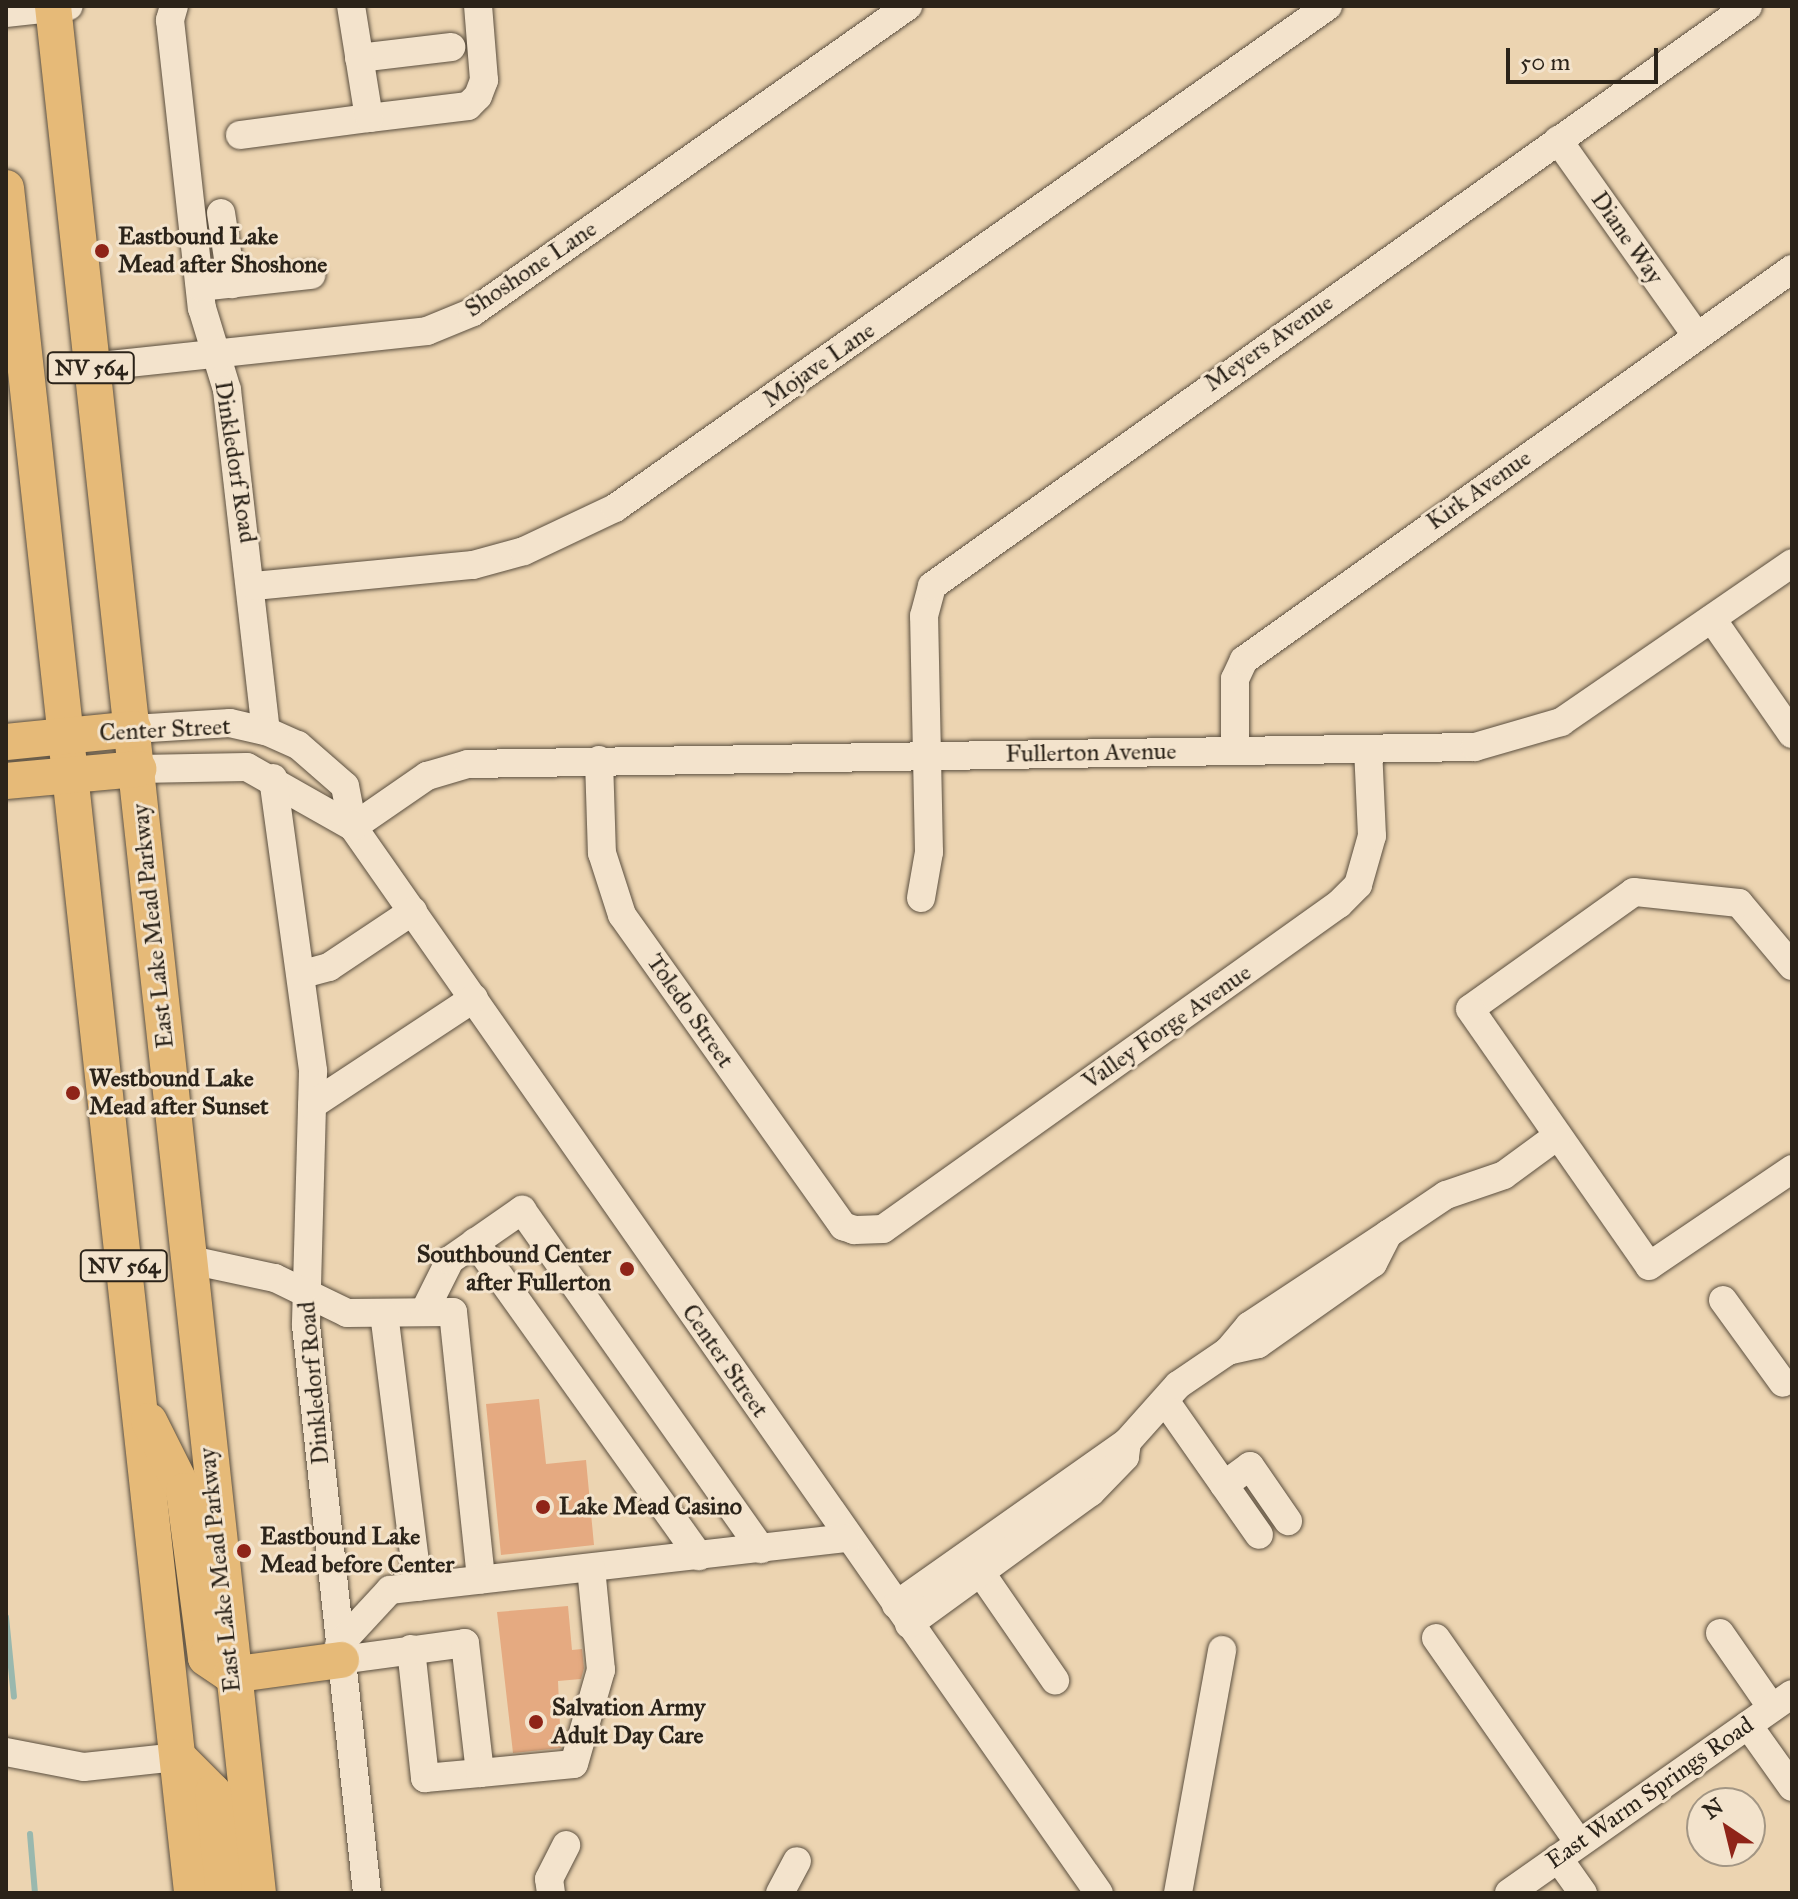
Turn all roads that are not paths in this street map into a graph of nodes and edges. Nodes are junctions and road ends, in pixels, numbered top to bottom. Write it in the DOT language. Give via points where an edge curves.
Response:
graph roads {
  1 [pos="174,6"];
  2 [pos="351,6"];
  3 [pos="478,6"];
  4 [pos="908,6"];
  5 [pos="1328,6"];
  6 [pos="1748,6"];
  7 [pos="59,7"];
  8 [pos="6,13"];
  9 [pos="451,47"];
  10 [pos="359,58"];
  11 [pos="369,118"];
  12 [pos="240,135"];
  13 [pos="1558,140"];
  14 [pos="6,188"];
  15 [pos="221,213"];
  16 [pos="1792,269"];
  17 [pos="311,275"];
  18 [pos="232,284"];
  19 [pos="200,287"];
  20 [pos="1697,336"];
  21 [pos="214,349"];
  22 [pos="91,367"];
  23 [pos="1792,563"];
  24 [pos="254,586"];
  25 [pos="1712,619"];
  26 [pos="133,729"];
  27 [pos="266,731"];
  28 [pos="1792,734"];
  29 [pos="67,736"];
  30 [pos="6,742"];
  31 [pos="1368,749"];
  32 [pos="1235,751"];
  33 [pos="927,755"];
  34 [pos="599,760"];
  35 [pos="138,769"];
  36 [pos="71,775"];
  37 [pos="273,778"];
  38 [pos="6,781"];
  39 [pos="353,827"];
  40 [pos="921,898"];
  41 [pos="413,911"];
  42 [pos="1792,966"];
  43 [pos="303,974"];
  44 [pos="474,998"];
  45 [pos="312,1105"];
  46 [pos="1557,1136"];
  47 [pos="1792,1169"];
  48 [pos="854,1230"];
  49 [pos="475,1242"];
  50 [pos="186,1259"];
  51 [pos="307,1290"];
  52 [pos="1723,1300"];
  53 [pos="424,1312"];
  54 [pos="384,1313"];
  55 [pos="1783,1383"];
  56 [pos="139,1402"];
  57 [pos="1166,1402"];
  58 [pos="1224,1485"];
  59 [pos="1288,1521"];
  60 [pos="1259,1535"];
  61 [pos="849,1538"];
  62 [pos="761,1549"];
  63 [pos="699,1556"];
  64 [pos="975,1563"];
  65 [pos="591,1568"];
  66 [pos="481,1580"];
  67 [pos="418,1587"];
  68 [pos="902,1614"];
  69 [pos="1720,1633"];
  70 [pos="1436,1638"];
  71 [pos="411,1649"];
  72 [pos="1222,1650"];
  73 [pos="340,1652"];
  74 [pos="231,1675"];
  75 [pos="1055,1680"];
  76 [pos="1782,1701"];
  77 [pos="1748,1725"];
  78 [pos="6,1752"];
  79 [pos="178,1757"];
  80 [pos="480,1773"];
  81 [pos="1792,1787"];
  82 [pos="566,1845"];
  83 [pos="1569,1851"];
  84 [pos="797,1861"];
  85 [pos="192,1893"];
  86 [pos="224,1893"];
  87 [pos="258,1893"];
  88 [pos="367,1893"];
  89 [pos="551,1893"];
  90 [pos="780,1893"];
  91 [pos="1099,1893"];
  92 [pos="1178,1893"];
  93 [pos="1509,1893"];
  94 [pos="1583,1893"];
  1 -- 19 [label="street, Dinkledorf Road" via="170,20"];
  2 -- 10 [label="street"];
  3 -- 11 [label="street" via="484,80 478,96 468,106"];
  4 -- 21 [label="street, Shoshone Lane" via="473,312 427,331"];
  5 -- 24 [label="street, Mojave Lane" via="615,508 524,551 473,565"];
  6 -- 13 [label="street, Meyers Avenue"];
  7 -- 8 [label="street"];
  7 -- 22 [label="main road, East Lake Mead Parkway / NV 564"];
  9 -- 10 [label="street"];
  10 -- 11 [label="street"];
  11 -- 12 [label="street"];
  13 -- 20 [label="street, Diane Way"];
  13 -- 33 [label="street, Meyers Avenue" via="932,586 924,616"];
  14 -- 29 [label="main road, NV 564"];
  15 -- 18 [label="street"];
  16 -- 20 [label="street, Kirk Avenue"];
  17 -- 18 [label="street"];
  18 -- 19 [label="street"];
  19 -- 21 [label="street, Dinkledorf Road"];
  20 -- 32 [label="street, Kirk Avenue" via="1244,660 1235,679"];
  21 -- 22 [label="street, Shoshone Lane"];
  21 -- 24 [label="street, Dinkledorf Road" via="227,390"];
  22 -- 26 [label="main road, East Lake Mead Parkway / NV 564"];
  23 -- 25 [label="street, Fullerton Avenue"];
  24 -- 27 [label="street, Dinkledorf Road"];
  25 -- 28 [label="street"];
  25 -- 31 [label="street, Fullerton Avenue" via="1561,722 1524,737 1475,747"];
  26 -- 27 [label="street, Center Street" via="230,723"];
  26 -- 29 [label="main road, Center Street"];
  26 -- 35 [label="main road, East Lake Mead Parkway / NV 564"];
  27 -- 39 [label="street, Center Street" via="298,745 345,786"];
  29 -- 30 [label="main road, Center Street"];
  29 -- 36 [label="main road, NV 564"];
  31 -- 32 [label="street, Fullerton Avenue"];
  31 -- 48 [label="street, Valley Forge Avenue" via="1372,836 1358,885 1339,904 883,1229"];
  32 -- 33 [label="street, Fullerton Avenue"];
  33 -- 34 [label="street, Fullerton Avenue"];
  33 -- 40 [label="street, Meyers Avenue"];
  34 -- 39 [label="street, Fullerton Avenue" via="468,764 427,776"];
  34 -- 48 [label="street, Toledo Street" via="602,853 622,915 843,1226"];
  35 -- 36 [label="main road, Center Street"];
  35 -- 37 [label="street, Center Street" via="219,765"];
  35 -- 50 [label="main road, East Lake Mead Parkway / NV 564"];
  36 -- 38 [label="main road, Center Street"];
  36 -- 56 [label="main road, NV 564"];
  37 -- 39 [label="street, Center Street"];
  37 -- 43 [label="street, Dinkledorf Road"];
  39 -- 41 [label="street, Center Street"];
  41 -- 43 [label="street" via="329,967"];
  41 -- 44 [label="street, Center Street"];
  42 -- 46 [label="street" via="1739,903 1634,892 1470,1009"];
  43 -- 45 [label="street, Dinkledorf Road"];
  44 -- 45 [label="street"];
  44 -- 61 [label="street, Center Street"];
  45 -- 51 [label="street, Dinkledorf Road"];
  46 -- 47 [label="street" via="1649,1266"];
  46 -- 57 [label="street" via="1504,1175 1446,1195 1388,1234 1380,1257 1318,1289 1258,1344 1228,1351 1178,1385"];
  49 -- 53 [label="street" via="450,1260"];
  49 -- 62 [label="street" via="522,1210"];
  49 -- 63 [label="street"];
  50 -- 51 [label="street"];
  50 -- 74 [label="main road, East Lake Mead Parkway / NV 564"];
  51 -- 54 [label="street" via="347,1313"];
  51 -- 73 [label="street, Dinkledorf Road"];
  52 -- 55 [label="street"];
  53 -- 54 [label="street"];
  53 -- 66 [label="street" via="453,1312"];
  54 -- 67 [label="street"];
  56 -- 74 [label="main road" via="184,1491 206,1658"];
  56 -- 79 [label="main road, NV 564"];
  57 -- 58 [label="street"];
  57 -- 64 [label="street" via="1127,1442 1125,1457"];
  58 -- 59 [label="street" via="1250,1466"];
  58 -- 60 [label="street"];
  61 -- 62 [label="street"];
  61 -- 68 [label="street, Center Street"];
  62 -- 63 [label="street"];
  63 -- 65 [label="street"];
  64 -- 68 [label="street"];
  64 -- 75 [label="street"];
  65 -- 66 [label="street"];
  65 -- 80 [label="street" via="601,1670 574,1764"];
  66 -- 67 [label="street"];
  67 -- 73 [label="street" via="390,1590"];
  68 -- 91 [label="street, Center Street"];
  69 -- 76 [label="street"];
  70 -- 83 [label="street"];
  71 -- 73 [label="street"];
  71 -- 80 [label="street" via="425,1778"];
  71 -- 80 [label="street" via="465,1643"];
  72 -- 92 [label="street"];
  73 -- 74 [label="main road"];
  73 -- 88 [label="street, Dinkledorf Road"];
  74 -- 87 [label="main road, East Lake Mead Parkway / NV 564"];
  76 -- 77 [label="street, East Warm Springs Road"];
  77 -- 81 [label="street"];
  77 -- 83 [label="street, East Warm Springs Road"];
  78 -- 79 [label="street" via="84,1767"];
  79 -- 85 [label="main road, NV 564"];
  79 -- 86 [label="main road" via="213,1792"];
  82 -- 89 [label="street" via="549,1879"];
  83 -- 93 [label="street, East Warm Springs Road"];
  83 -- 94 [label="street"];
  84 -- 90 [label="street"];
}
